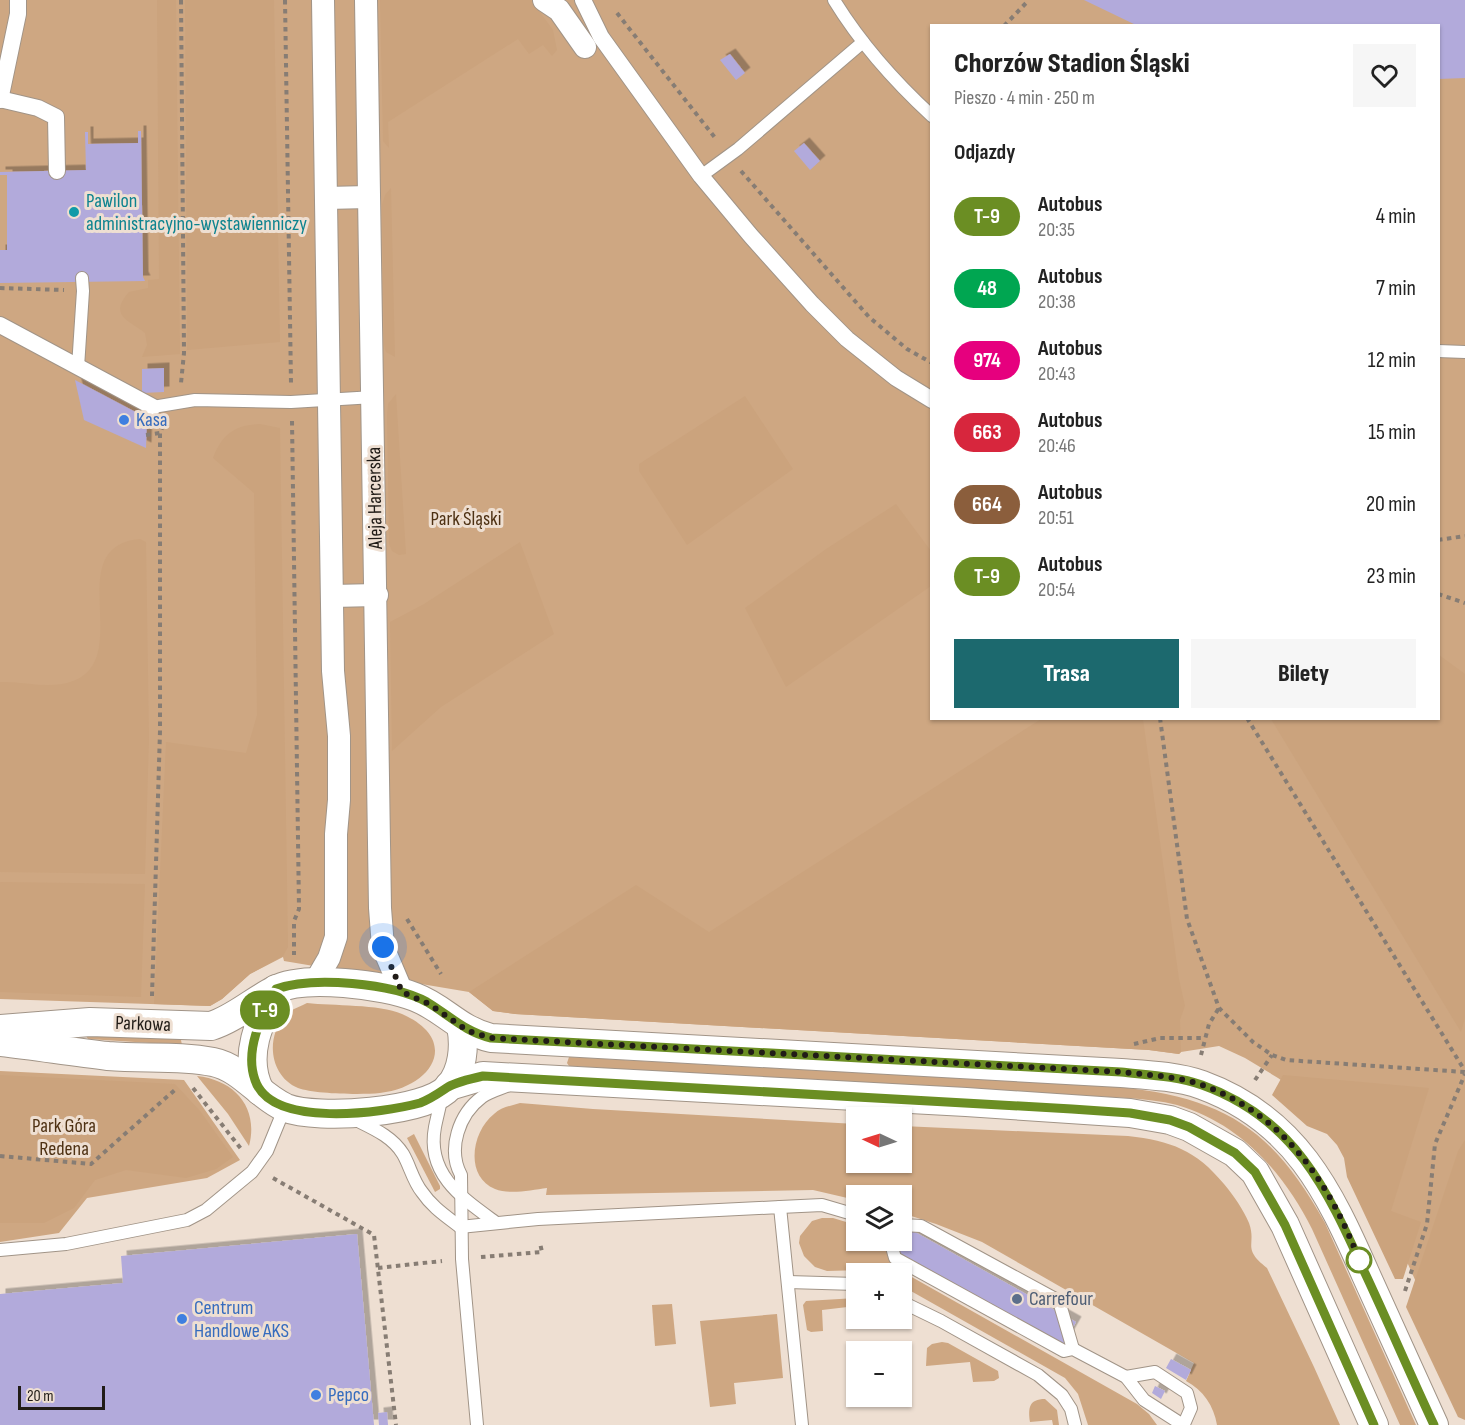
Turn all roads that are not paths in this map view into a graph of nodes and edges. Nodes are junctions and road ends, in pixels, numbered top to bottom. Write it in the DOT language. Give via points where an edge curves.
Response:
graph roads {
  1 [pos="18,0"];
  2 [pos="323,0"];
  3 [pos="366,0"];
  4 [pos="584,0"];
  5 [pos="834,0"];
  6 [pos="553,3"];
  7 [pos="862,42"];
  8 [pos="585,47"];
  9 [pos="0,99"];
  10 [pos="930,114"];
  11 [pos="57,171"];
  12 [pos="701,176"];
  13 [pos="369,197"];
  14 [pos="326,198"];
  15 [pos="82,285"];
  16 [pos="0,325"];
  17 [pos="1440,351"];
  18 [pos="1465,352"];
  19 [pos="78,367"];
  20 [pos="374,397"];
  21 [pos="330,399"];
  22 [pos="930,399"];
  23 [pos="153,407"];
  24 [pos="332,596"];
  25 [pos="377,596"];
  26 [pos="315,982"];
  27 [pos="276,989"];
  28 [pos="402,992"];
  29 [pos="461,1026"];
  30 [pos="0,1029"];
  31 [pos="0,1042"];
  32 [pos="520,1079"];
  33 [pos="446,1089"];
  34 [pos="260,1091"];
  35 [pos="285,1107"];
  36 [pos="344,1115"];
  37 [pos="461,1195"];
  38 [pos="780,1207"];
  39 [pos="846,1212"];
  40 [pos="495,1222"];
  41 [pos="912,1226"];
  42 [pos="460,1227"];
  43 [pos="0,1250"];
  44 [pos="894,1251"];
  45 [pos="788,1282"];
  46 [pos="846,1284"];
  47 [pos="912,1307"];
  48 [pos="1073,1349"];
  49 [pos="1126,1377"];
  50 [pos="477,1425"];
  51 [pos="802,1425"];
  52 [pos="1075,1425"];
  53 [pos="1184,1425"];
  54 [pos="1374,1425"];
  55 [pos="1434,1425"];
  1 -- 9 [label="street"];
  2 -- 14 [label="street"];
  3 -- 13 [label="street, Aleja Harcerska"];
  4 -- 12 [label="street" via="601,37"];
  5 -- 7 [label="lane"];
  6 -- 8 [label="street"];
  7 -- 10 [label="lane"];
  7 -- 12 [label="lane"];
  9 -- 11 [label="street" via="39,108 56,117"];
  12 -- 22 [label="street" via="847,339 896,378"];
  13 -- 14 [label="street"];
  13 -- 20 [label="street, Aleja Harcerska"];
  14 -- 21 [label="street"];
  15 -- 19 [label="lane"];
  16 -- 19 [label="street"];
  17 -- 18 [label="lane"];
  19 -- 23 [label="street"];
  20 -- 21 [label="lane"];
  20 -- 25 [label="street, Aleja Harcerska"];
  21 -- 23 [label="lane" via="195,400"];
  21 -- 24 [label="street"];
  24 -- 25 [label="street"];
  24 -- 26 [label="street" via="339,747 336,927 334,947"];
  25 -- 28 [label="street, Aleja Harcerska" via="382,939"];
  26 -- 27 [label="street"];
  26 -- 28 [label="street"];
  27 -- 30 [label="street, Parkowa" via="211,1026 90,1022"];
  27 -- 34 [label="street" via="257,1029 254,1047 253,1073"];
  28 -- 29 [label="street" via="429,1004"];
  29 -- 33 [label="street" via="464,1049"];
  29 -- 55 [label="street" via="495,1038 1121,1072 1201,1085 1227,1096 1275,1127 1320,1181"];
  31 -- 34 [label="street, Parkowa" via="109,1056 214,1063 235,1072"];
  32 -- 33 [label="street" via="483,1076"];
  32 -- 37 [label="lane" via="480,1099 462,1122 455,1154"];
  32 -- 54 [label="street" via="1084,1110 1143,1115 1180,1124 1235,1153 1255,1172 1285,1225"];
  33 -- 36 [label="street" via="418,1103"];
  33 -- 37 [label="lane" via="434,1145 448,1184"];
  34 -- 35 [label="street"];
  35 -- 36 [label="street"];
  35 -- 43 [label="lane" via="267,1150 252,1172 206,1210 187,1220 66,1244"];
  36 -- 42 [label="lane" via="385,1135 396,1145 421,1192 435,1209"];
  37 -- 40 [label="lane"];
  37 -- 42 [label="lane"];
  38 -- 39 [label="lane" via="822,1205"];
  38 -- 40 [label="lane"];
  38 -- 45 [label="lane"];
  40 -- 42 [label="lane"];
  41 -- 48 [label="lane" via="921,1226 1059,1301"];
  42 -- 50 [label="lane"];
  44 -- 48 [label="lane" via="896,1258 1064,1351"];
  45 -- 46 [label="lane"];
  45 -- 51 [label="lane"];
  47 -- 52 [label="lane" via="1038,1375 1062,1395"];
  48 -- 49 [label="lane"];
  49 -- 53 [label="lane" via="1144,1400"];
  49 -- 53 [label="lane" via="1155,1372 1187,1393 1191,1408"];
}
